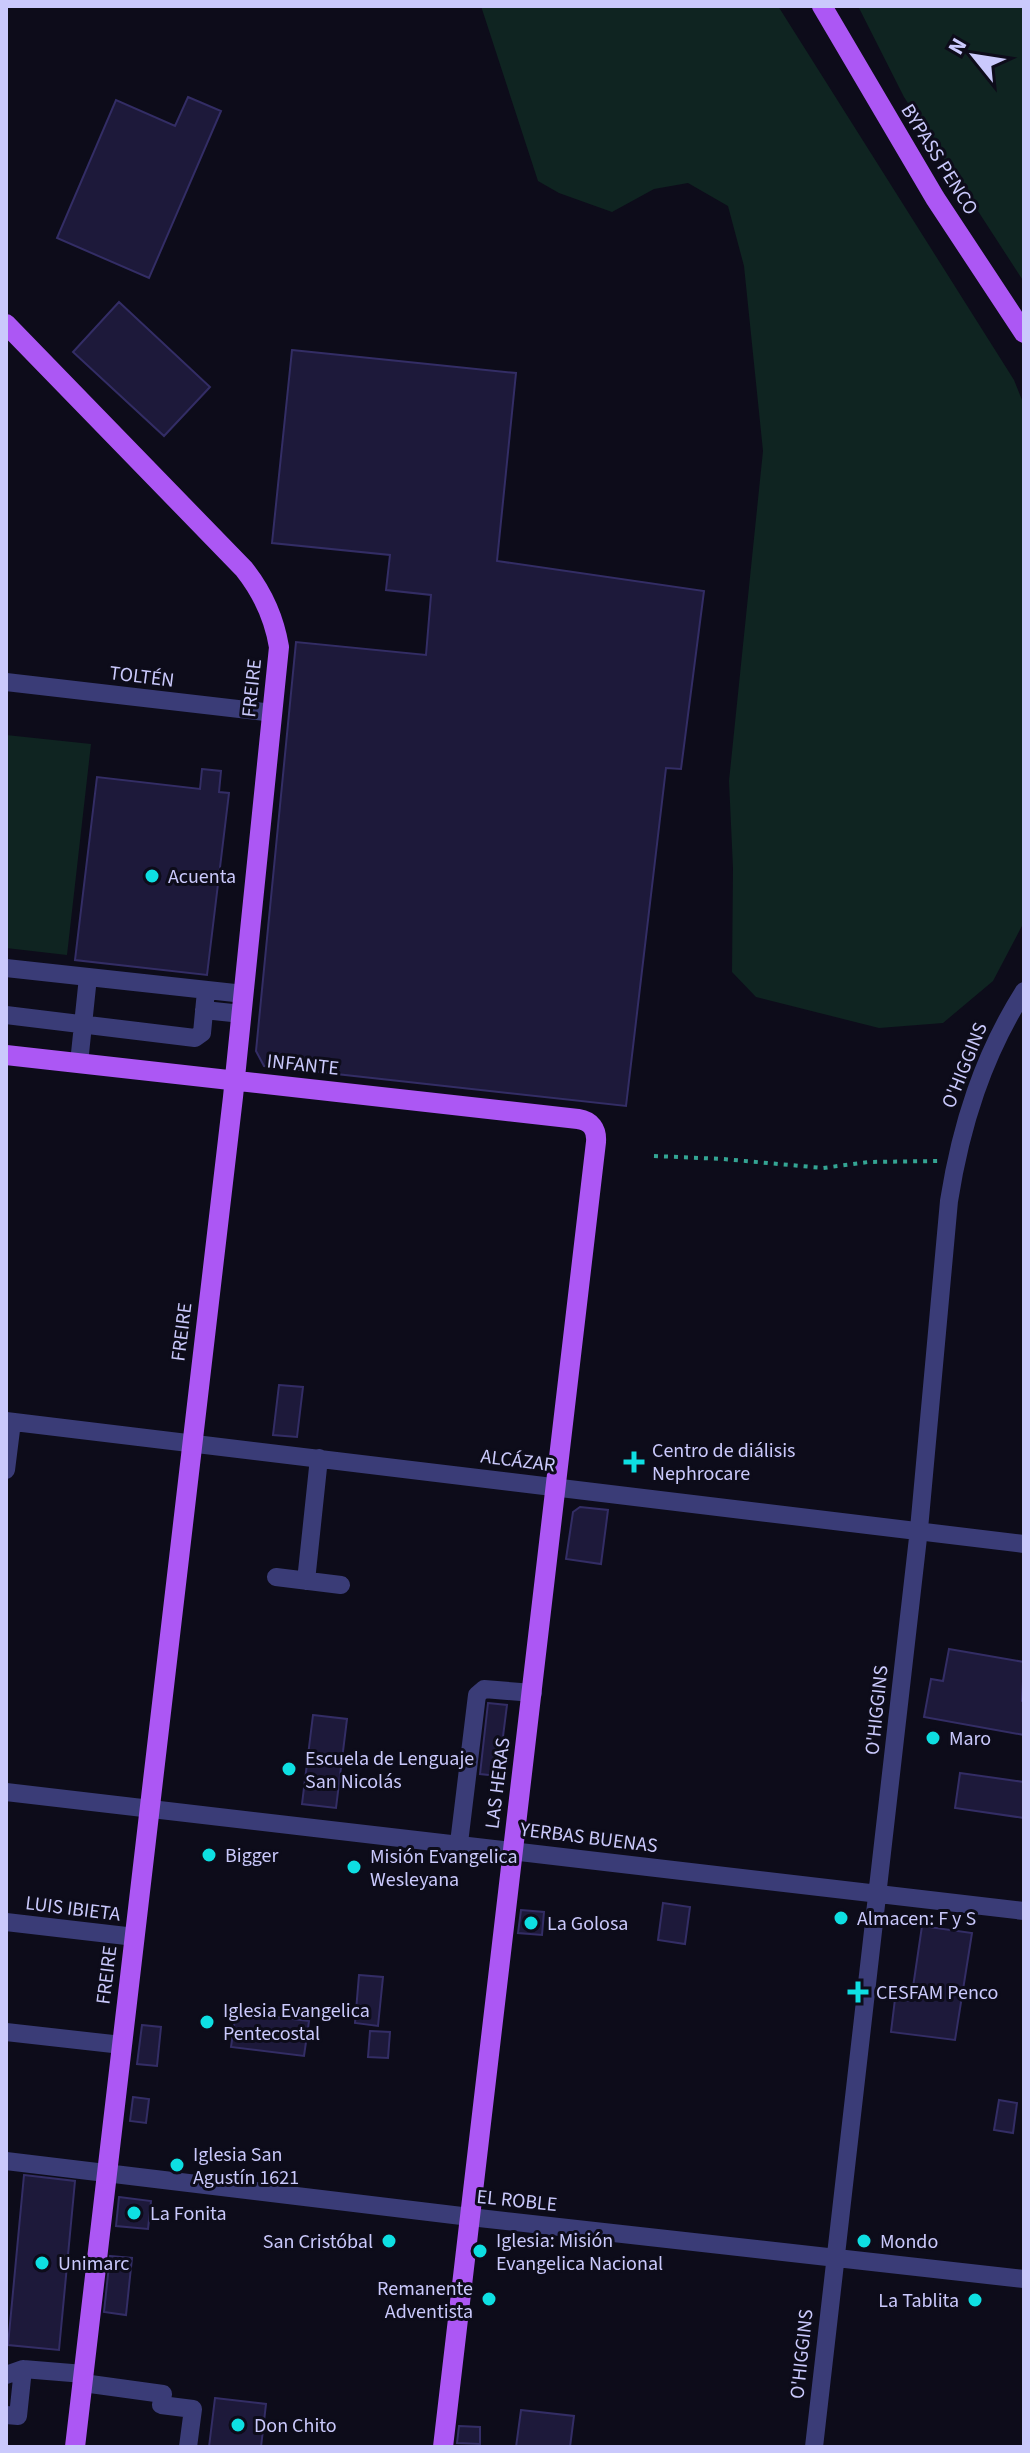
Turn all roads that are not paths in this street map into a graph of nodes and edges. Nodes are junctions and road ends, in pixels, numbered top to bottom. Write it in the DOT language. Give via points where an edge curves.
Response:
graph roads {
  1 [pos="822,6"];
  2 [pos="6,324"];
  3 [pos="1024,333"];
  4 [pos="6,682"];
  5 [pos="273,713"];
  6 [pos="6,968"];
  7 [pos="88,977"];
  8 [pos="206,991"];
  9 [pos="1024,991"];
  10 [pos="243,1004"];
  11 [pos="204,1010"];
  12 [pos="6,1015"];
  13 [pos="83,1025"];
  14 [pos="6,1055"];
  15 [pos="79,1063"];
  16 [pos="235,1081"];
  17 [pos="592,1126"];
  18 [pos="9,1421"];
  19 [pos="192,1443"];
  20 [pos="319,1458"];
  21 [pos="6,1470"];
  22 [pos="556,1486"];
  23 [pos="919,1529"];
  24 [pos="1024,1544"];
  25 [pos="276,1577"];
  26 [pos="306,1581"];
  27 [pos="341,1585"];
  28 [pos="533,1693"];
  29 [pos="6,1792"];
  30 [pos="150,1808"];
  31 [pos="459,1843"];
  32 [pos="513,1851"];
  33 [pos="878,1894"];
  34 [pos="1024,1911"];
  35 [pos="6,1922"];
  36 [pos="135,1937"];
  37 [pos="6,2032"];
  38 [pos="122,2045"];
  39 [pos="6,2161"];
  40 [pos="107,2172"];
  41 [pos="470,2217"];
  42 [pos="834,2257"];
  43 [pos="1024,2279"];
  44 [pos="14,2372"];
  45 [pos="83,2379"];
  46 [pos="6,2415"];
  47 [pos="75,2447"];
  48 [pos="188,2447"];
  49 [pos="443,2447"];
  50 [pos="814,2447"];
  1 -- 3 [label="main road, BYPASS PENCO" via="935,198"];
  2 -- 5 [label="main road, FREIRE" via="256,583 279,647"];
  4 -- 5 [label="street, TOLTÉN"];
  5 -- 10 [label="main road, FREIRE"];
  6 -- 7 [label="street"];
  7 -- 8 [label="street"];
  7 -- 13 [label="street"];
  8 -- 10 [label="street"];
  8 -- 11 [label="street"];
  9 -- 23 [label="street, O'HIGGINS" via="981,1073 956,1161"];
  10 -- 11 [label="street"];
  10 -- 16 [label="main road, FREIRE"];
  11 -- 13 [label="street" via="202,1033 195,1038"];
  12 -- 13 [label="street"];
  13 -- 15 [label="street"];
  14 -- 15 [label="main road, INFANTE"];
  15 -- 16 [label="main road, INFANTE"];
  16 -- 17 [label="main road, INFANTE" via="578,1119"];
  16 -- 19 [label="main road, FREIRE"];
  17 -- 22 [label="main road, LAS HERAS" via="596,1142"];
  18 -- 19 [label="street, ALCÁZAR"];
  18 -- 21 [label="street"];
  19 -- 20 [label="street, ALCÁZAR"];
  19 -- 30 [label="main road, FREIRE"];
  20 -- 22 [label="street, ALCÁZAR"];
  20 -- 26 [label="street"];
  22 -- 23 [label="street, ALCÁZAR"];
  22 -- 28 [label="main road, LAS HERAS"];
  23 -- 24 [label="street, ALCÁZAR"];
  23 -- 33 [label="street, O'HIGGINS"];
  25 -- 26 [label="street"];
  26 -- 27 [label="street"];
  28 -- 31 [label="street" via="484,1689 477,1695"];
  28 -- 32 [label="main road, LAS HERAS"];
  29 -- 30 [label="street, YERBAS BUENAS"];
  30 -- 31 [label="street, YERBAS BUENAS"];
  30 -- 36 [label="main road, FREIRE"];
  31 -- 32 [label="street, YERBAS BUENAS"];
  32 -- 33 [label="street, YERBAS BUENAS"];
  32 -- 41 [label="main road, LAS HERAS"];
  33 -- 34 [label="street, YERBAS BUENAS"];
  33 -- 42 [label="street, O'HIGGINS"];
  35 -- 36 [label="street, LUIS IBIETA"];
  36 -- 38 [label="main road, FREIRE"];
  37 -- 38 [label="street"];
  38 -- 40 [label="main road, FREIRE"];
  39 -- 40 [label="street, EL ROBLE"];
  40 -- 41 [label="street, EL ROBLE"];
  40 -- 45 [label="main road, FREIRE"];
  41 -- 42 [label="street, EL ROBLE"];
  41 -- 49 [label="main road, LAS HERAS"];
  42 -- 43 [label="street, EL ROBLE"];
  42 -- 50 [label="street, O'HIGGINS"];
  44 -- 45 [label="street"];
  44 -- 46 [label="street" via="18,2416"];
  45 -- 47 [label="main road, FREIRE"];
  45 -- 48 [label="street" via="163,2394 161,2405 193,2409"];
}
